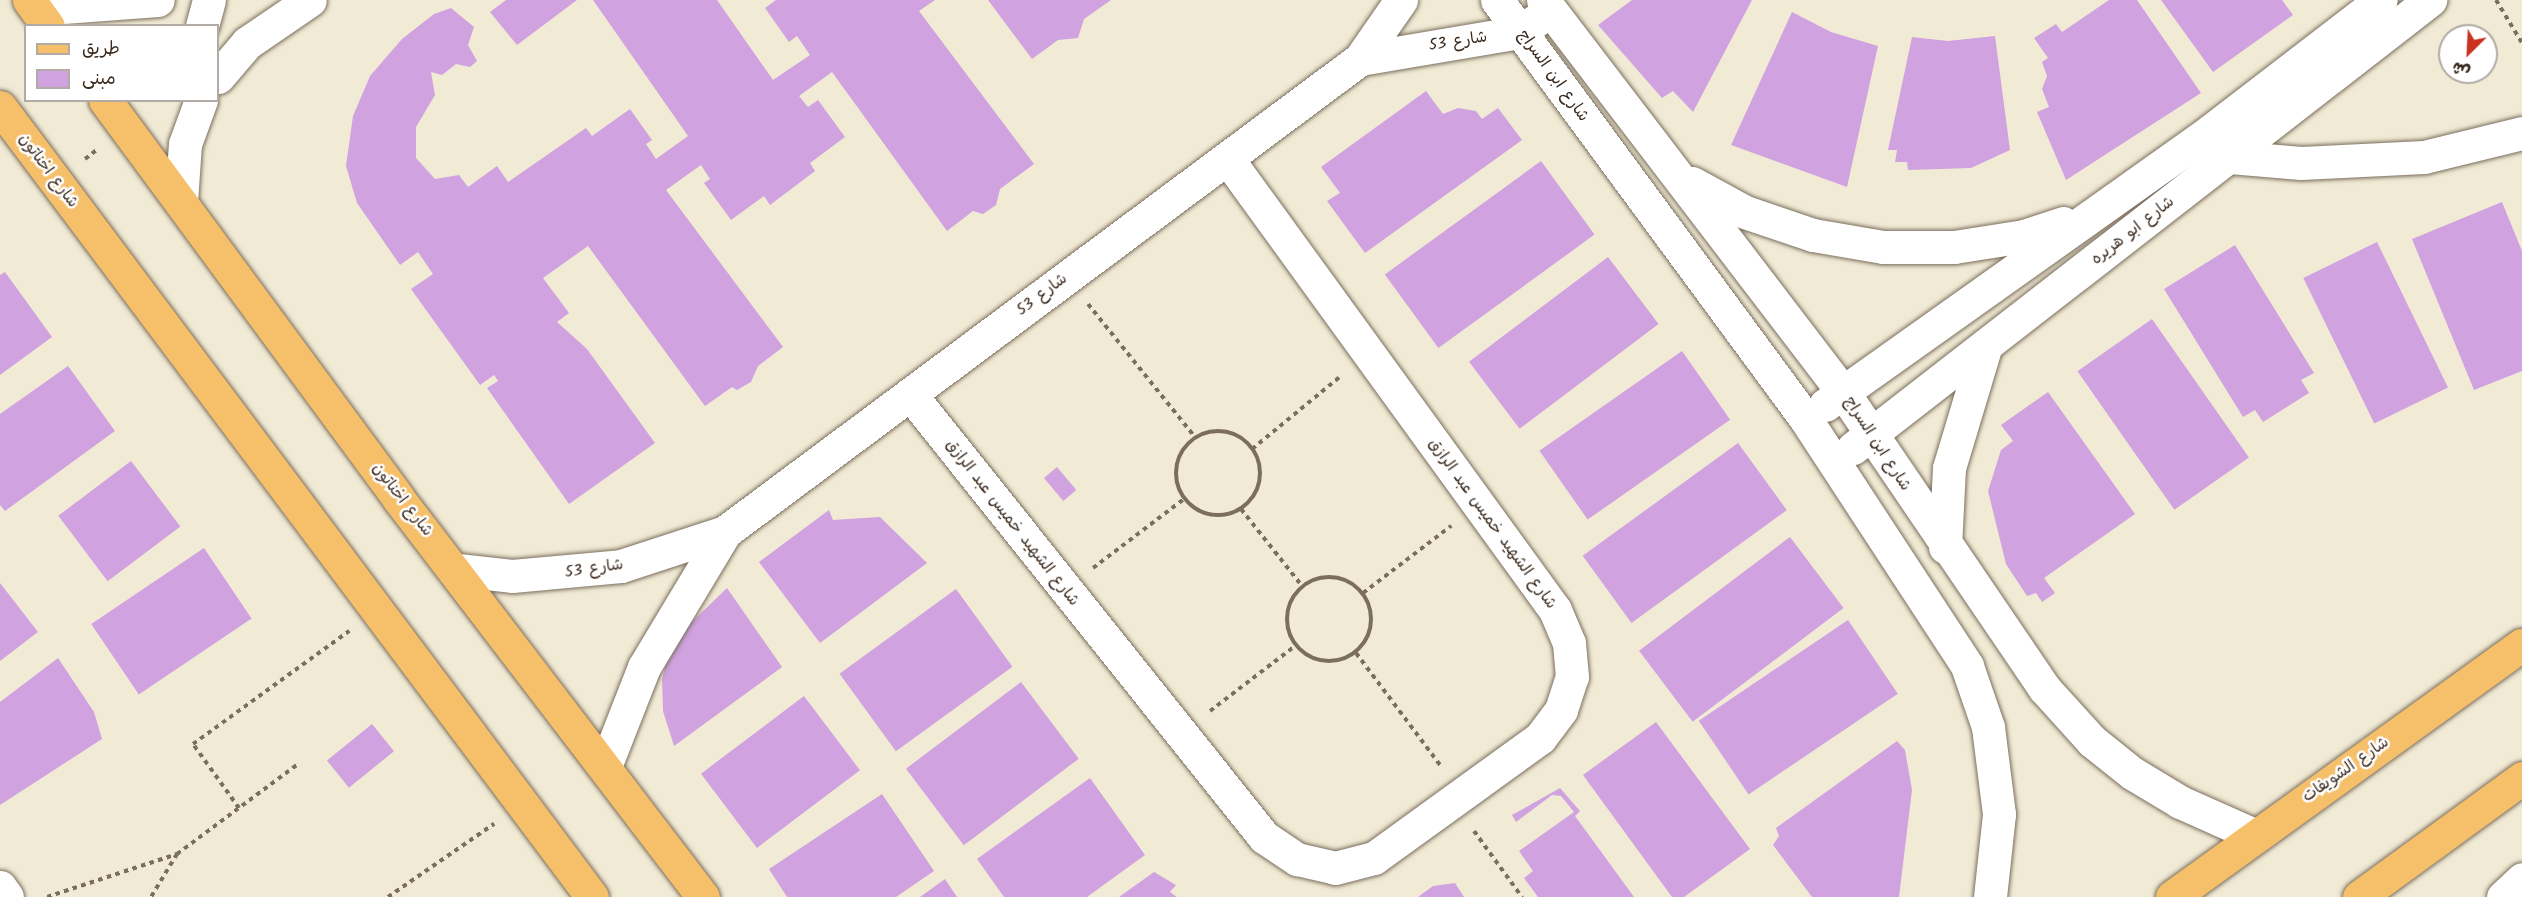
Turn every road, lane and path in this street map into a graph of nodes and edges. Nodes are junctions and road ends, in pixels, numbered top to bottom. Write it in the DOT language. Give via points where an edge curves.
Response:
graph roads {
  1 [pos="158,0"];
  2 [pos="209,0"];
  3 [pos="310,0"];
  4 [pos="1401,0"];
  5 [pos="1497,0"];
  6 [pos="2381,0"];
  7 [pos="2430,0"];
  8 [pos="2496,0"];
  9 [pos="1547,5"];
  10 [pos="38,12"];
  11 [pos="203,24"];
  12 [pos="1520,32"];
  13 [pos="2522,43"];
  14 [pos="232,44"];
  15 [pos="1360,59"];
  16 [pos="219,75"];
  17 [pos="106,102"];
  18 [pos="200,102"];
  19 [pos="0,107"];
  20 [pos="126,128"];
  21 [pos="2210,131"];
  22 [pos="2522,133"];
  23 [pos="2230,157"];
  24 [pos="1227,158"];
  25 [pos="1682,178"];
  26 [pos="55,181"];
  27 [pos="182,202"];
  28 [pos="2092,213"];
  29 [pos="2116,244"];
  30 [pos="1066,277"];
  31 [pos="1986,345"];
  32 [pos="1369,352"];
  33 [pos="1843,392"];
  34 [pos="910,394"];
  35 [pos="1805,418"];
  36 [pos="1870,433"];
  37 [pos="1195,437"];
  38 [pos="1252,448"];
  39 [pos="1836,462"];
  40 [pos="1184,499"];
  41 [pos="1479,505"];
  42 [pos="1241,509"];
  43 [pos="725,532"];
  44 [pos="1945,547"];
  45 [pos="458,570"];
  46 [pos="1302,586"];
  47 [pos="1065,590"];
  48 [pos="1363,592"];
  49 [pos="378,610"];
  50 [pos="2522,645"];
  51 [pos="1295,646"];
  52 [pos="1356,653"];
  53 [pos="1181,734"];
  54 [pos="298,764"];
  55 [pos="606,764"];
  56 [pos="2522,778"];
  57 [pos="1457,798"];
  58 [pos="524,804"];
  59 [pos="239,808"];
  60 [pos="2254,835"];
  61 [pos="177,854"];
  62 [pos="2522,879"];
  63 [pos="0,887"];
  64 [pos="7,897"];
  65 [pos="47,897"];
  66 [pos="151,897"];
  67 [pos="388,897"];
  68 [pos="592,897"];
  69 [pos="703,897"];
  70 [pos="1522,897"];
  71 [pos="1990,897"];
  72 [pos="2172,897"];
  73 [pos="2359,897"];
  74 [pos="2503,897"];
  1 -- 10 [label="street"];
  2 -- 11 [label="street"];
  3 -- 14 [label="street"];
  4 -- 15 [label="street, شارع 53"];
  5 -- 12 [label="street, شارع ابن السراج"];
  6 -- 21 [label="street"];
  7 -- 23 [label="street, شارع ابو هريره"];
  8 -- 13 [label="path"];
  9 -- 12 [label="street, شارع 53"];
  9 -- 25 [label="street, شارع ابن السراج"];
  12 -- 15 [label="street, شارع 53"];
  12 -- 35 [label="street, شارع ابن السراج"];
  14 -- 16 [label="street"];
  15 -- 24 [label="street, شارع 53"];
  17 -- 20 [label="main road, شارع اخناتون"];
  18 -- 27 [label="street" via="185,144"];
  19 -- 26 [label="main road, شارع اخناتون"];
  20 -- 26 [label="path"];
  20 -- 27 [label="main road, شارع اخناتون"];
  21 -- 23 [label="street"];
  21 -- 28 [label="street"];
  22 -- 23 [label="street" via="2424,157 2301,163"];
  23 -- 29 [label="street, شارع ابو هريره"];
  24 -- 30 [label="street, شارع 53"];
  24 -- 32 [label="street, شارع الشهيد خميس عبد الرازق"];
  25 -- 28 [label="street" via="1756,216 1813,235 1882,247 1954,247 2024,236"];
  25 -- 33 [label="street, شارع ابن السراج"];
  26 -- 49 [label="main road, شارع اخناتون"];
  27 -- 45 [label="main road, شارع اخناتون" via="398,498"];
  28 -- 29 [label="street"];
  28 -- 33 [label="street"];
  29 -- 31 [label="street, شارع ابو هريره"];
  30 -- 34 [label="street, شارع 53"];
  30 -- 37 [label="path"];
  31 -- 36 [label="street, شارع ابو هريره"];
  31 -- 44 [label="street" via="1949,468"];
  32 -- 38 [label="path"];
  32 -- 41 [label="street, شارع الشهيد خميس عبد الرازق"];
  33 -- 35 [label="street"];
  33 -- 36 [label="street, شارع ابن السراج"];
  34 -- 43 [label="street, شارع 53"];
  34 -- 47 [label="street, شارع الشهيد خميس عبد الرازق"];
  35 -- 39 [label="street, شارع ابن السراج"];
  36 -- 39 [label="street, شارع ابو هريره"];
  36 -- 44 [label="street, شارع ابن السراج"];
  37 -- 38 [label="path" via="1220,430"];
  37 -- 40 [label="path" via="1177,459 1175,472"];
  38 -- 42 [label="path" via="1261,474 1251,500"];
  39 -- 71 [label="street, شارع ابن السراج" via="1966,666 1988,727 1999,814"];
  40 -- 42 [label="path" via="1218,516"];
  40 -- 47 [label="path"];
  41 -- 48 [label="path"];
  41 -- 57 [label="street, شارع الشهيد خميس عبد الرازق" via="1555,610 1569,643 1572,677 1561,711 1540,738"];
  42 -- 46 [label="path"];
  43 -- 45 [label="street, شارع 53" via="674,552 578,573 512,576"];
  43 -- 55 [label="street, شارع 53" via="649,658"];
  44 -- 60 [label="street, شارع ابن السراج" via="2044,688 2092,741 2180,802"];
  45 -- 55 [label="main road, شارع اخناتون"];
  46 -- 48 [label="path" via="1334,576"];
  46 -- 51 [label="path" via="1286,614"];
  47 -- 53 [label="street, شارع الشهيد خميس عبد الرازق"];
  48 -- 52 [label="path" via="1372,624"];
  49 -- 58 [label="main road, شارع اخناتون"];
  49 -- 59 [label="path" via="193,744"];
  50 -- 60 [label="main road, شارع الشويفات"];
  51 -- 52 [label="path" via="1325,662"];
  51 -- 53 [label="path"];
  52 -- 57 [label="path"];
  53 -- 57 [label="street, شارع الشهيد خميس عبد الرازق" via="1264,837 1297,859 1335,868 1374,858"];
  54 -- 59 [label="path"];
  55 -- 69 [label="main road, شارع اخناتون"];
  56 -- 73 [label="main road"];
  57 -- 70 [label="path"];
  58 -- 67 [label="path"];
  58 -- 68 [label="main road, شارع اخناتون"];
  59 -- 61 [label="path"];
  60 -- 72 [label="main road, شارع الشويفات"];
  61 -- 65 [label="path"];
  61 -- 66 [label="path"];
  62 -- 74 [label="street"];
  63 -- 64 [label="street"];
}
